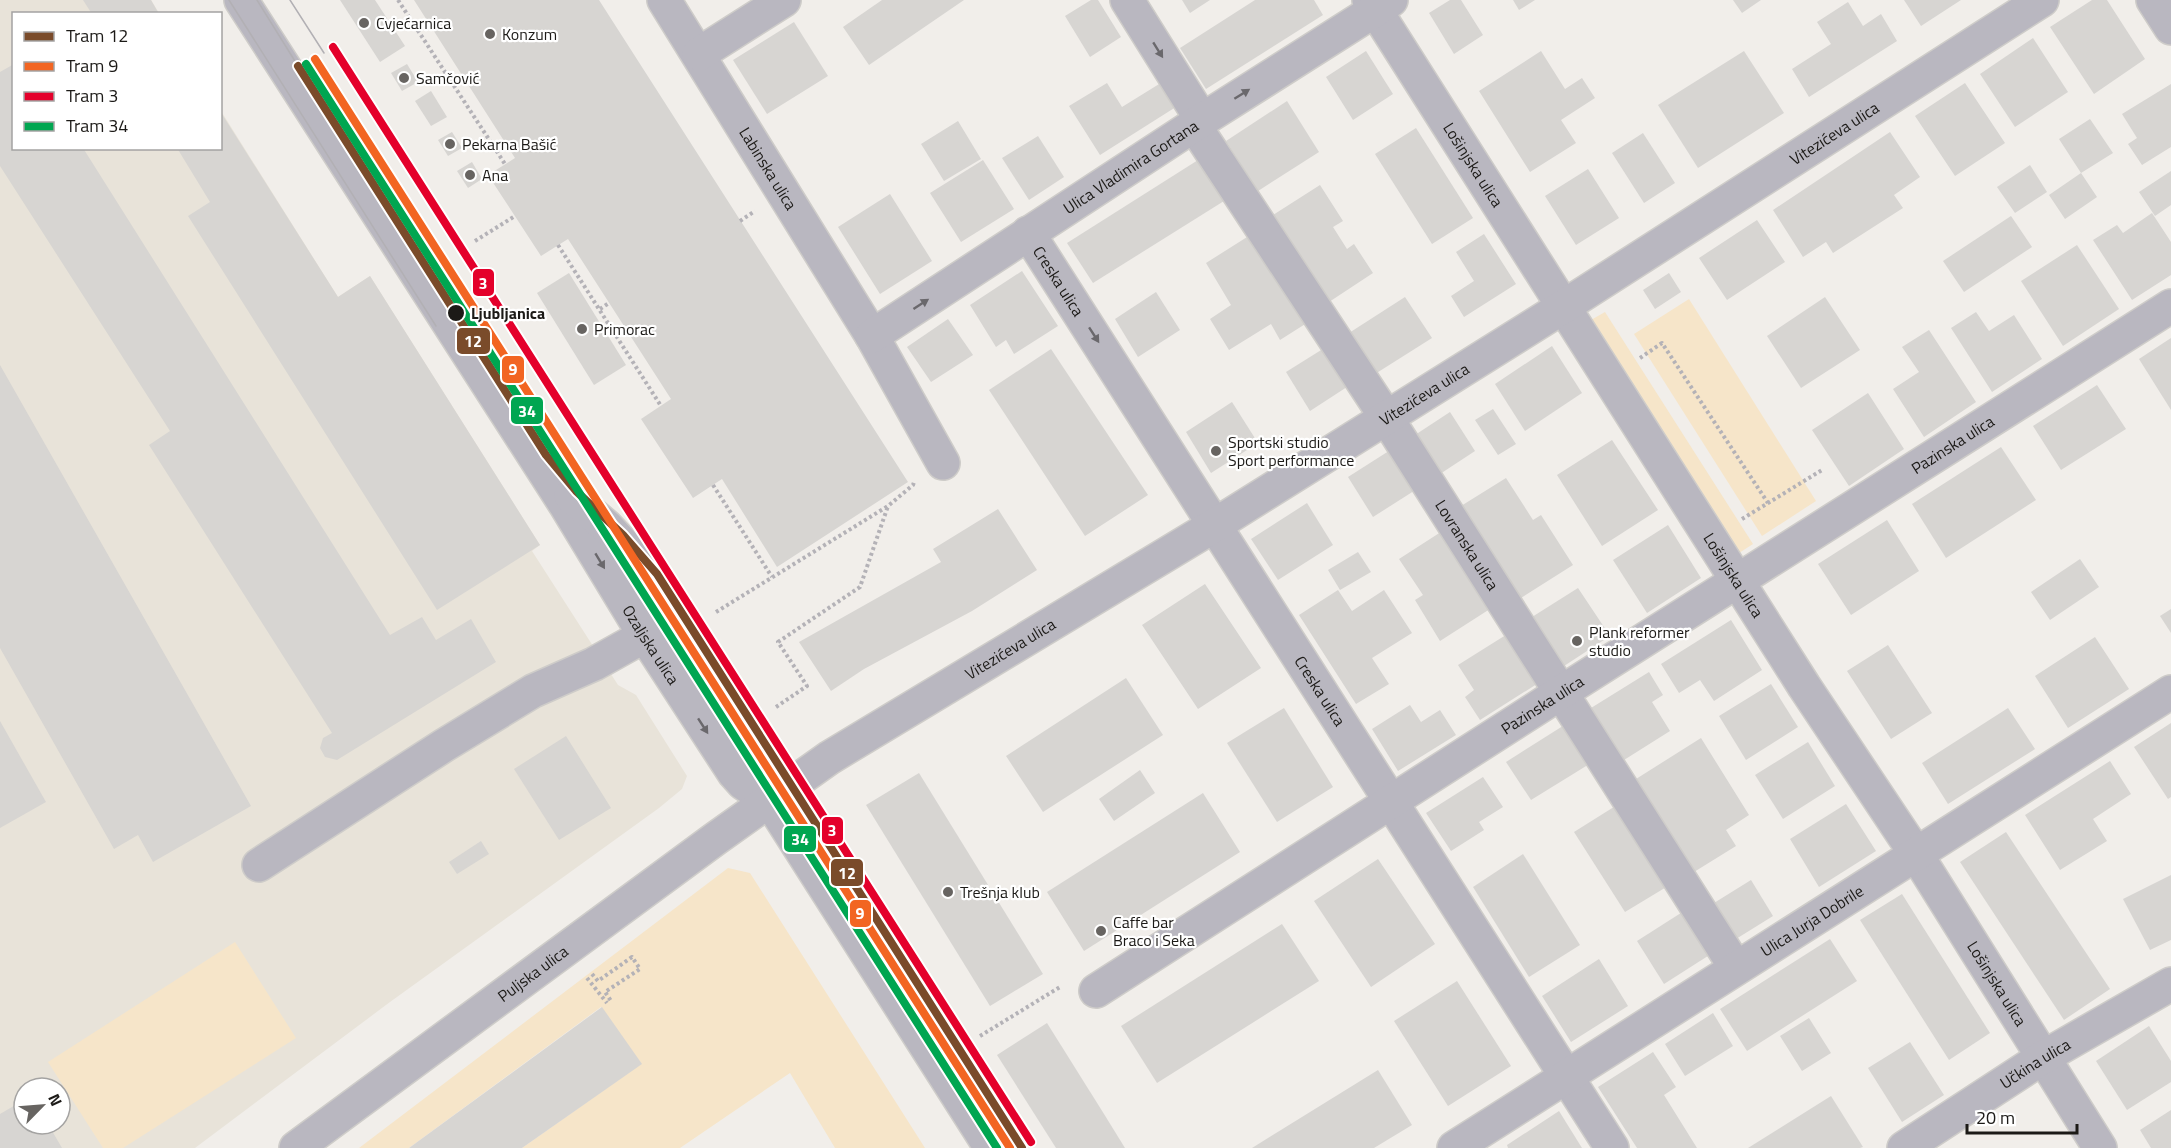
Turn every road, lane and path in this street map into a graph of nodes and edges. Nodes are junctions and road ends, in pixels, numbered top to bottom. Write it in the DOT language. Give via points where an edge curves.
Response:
graph roads {
  1 [pos="241,0"];
  2 [pos="398,0"];
  3 [pos="664,0"];
  4 [pos="784,0"];
  5 [pos="1127,0"];
  6 [pos="2042,0"];
  7 [pos="2153,0"];
  8 [pos="1379,3"];
  9 [pos="2171,28"];
  10 [pos="699,54"];
  11 [pos="1198,122"];
  12 [pos="505,164"];
  13 [pos="515,216"];
  14 [pos="1029,233"];
  15 [pos="476,241"];
  16 [pos="558,245"];
  17 [pos="609,303"];
  18 [pos="2171,306"];
  19 [pos="1563,308"];
  20 [pos="600,309"];
  21 [pos="872,336"];
  22 [pos="1640,358"];
  23 [pos="661,406"];
  24 [pos="1386,417"];
  25 [pos="935,451"];
  26 [pos="1822,470"];
  27 [pos="547,475"];
  28 [pos="713,485"];
  29 [pos="1768,503"];
  30 [pos="888,506"];
  31 [pos="1742,519"];
  32 [pos="1215,525"];
  33 [pos="772,577"];
  34 [pos="1738,581"];
  35 [pos="712,614"];
  36 [pos="678,617"];
  37 [pos="645,636"];
  38 [pos="1562,692"];
  39 [pos="2171,692"];
  40 [pos="770,710"];
  41 [pos="770,801"];
  42 [pos="1391,803"];
  43 [pos="1916,854"];
  44 [pos="259,865"];
  45 [pos="1736,968"];
  46 [pos="589,971"];
  47 [pos="585,974"];
  48 [pos="2171,984"];
  49 [pos="1096,992"];
  50 [pos="980,1035"];
  51 [pos="2042,1058"];
  52 [pos="1566,1076"];
  53 [pos="296,1148"];
  54 [pos="991,1148"];
  55 [pos="1454,1148"];
  56 [pos="1612,1148"];
  57 [pos="1904,1148"];
  58 [pos="2100,1148"];
  1 -- 27 [label="street, Ozaljska ulica"];
  2 -- 12 [label="path"];
  3 -- 10 [label="street, Labinska ulica"];
  4 -- 10 [label="street"];
  5 -- 11 [label="street, Lovranska ulica, one-way"];
  6 -- 19 [label="street, Vitezićeva ulica"];
  7 -- 9 [label="street"];
  11 -- 8 [label="street, Ulica Vladimira Gortana, one-way"];
  8 -- 19 [label="street, Lošinjska ulica"];
  10 -- 21 [label="street, Labinska ulica"];
  11 -- 14 [label="street, Ulica Vladimira Gortana"];
  11 -- 24 [label="street, Lovranska ulica"];
  13 -- 15 [label="path"];
  21 -- 14 [label="street, Ulica Vladimira Gortana, one-way"];
  14 -- 32 [label="street, Creska ulica, one-way"];
  16 -- 20 [label="path"];
  17 -- 20 [label="path"];
  18 -- 34 [label="street, Pazinska ulica"];
  19 -- 24 [label="street, Vitezićeva ulica"];
  19 -- 34 [label="street, Lošinjska ulica"];
  20 -- 23 [label="path"];
  21 -- 25 [label="street, Labinska ulica"];
  22 -- 29 [label="path" via="1662,343"];
  24 -- 32 [label="street, Vitezićeva ulica"];
  24 -- 38 [label="street, Lovranska ulica"];
  25 -- 30 [label="path" via="913,485"];
  26 -- 29 [label="path"];
  27 -- 36 [label="street, Ozaljska ulica" via="640,561"];
  27 -- 37 [label="street, Ozaljska ulica, one-way"];
  28 -- 33 [label="path"];
  29 -- 31 [label="path"];
  30 -- 33 [label="path"];
  30 -- 40 [label="path" via="860,587 778,642 807,686"];
  32 -- 41 [label="street, Vitezićeva ulica" via="829,758"];
  32 -- 42 [label="street, Creska ulica"];
  33 -- 35 [label="path"];
  34 -- 38 [label="street, Pazinska ulica"];
  34 -- 43 [label="street, Lošinjska ulica"];
  36 -- 37 [label="street"];
  36 -- 41 [label="street, Ozaljska ulica" via="763,754"];
  37 -- 41 [label="street, Ozaljska ulica, one-way" via="734,773"];
  37 -- 44 [label="street" via="533,692"];
  38 -- 42 [label="street, Pazinska ulica"];
  38 -- 45 [label="street, Lovranska ulica"];
  39 -- 43 [label="street, Ulica Jurja Dobrile"];
  41 -- 53 [label="street, Puljska ulica"];
  41 -- 54 [label="street, Ozaljska ulica"];
  42 -- 49 [label="street, Pazinska ulica"];
  42 -- 52 [label="street, Creska ulica"];
  43 -- 45 [label="street, Ulica Jurja Dobrile"];
  43 -- 51 [label="street, Lošinjska ulica"];
  45 -- 52 [label="street, Ulica Jurja Dobrile"];
  46 -- 47 [label="path" via="598,981 632,957 640,969 605,992 609,1002"];
  48 -- 51 [label="street, Učkina ulica"];
  49 -- 50 [label="path" via="1069,981"];
  51 -- 57 [label="street, Učkina ulica"];
  51 -- 58 [label="street, Lošinjska ulica"];
  52 -- 55 [label="street, Ulica Jurja Dobrile"];
  52 -- 56 [label="street, Creska ulica"];
}
